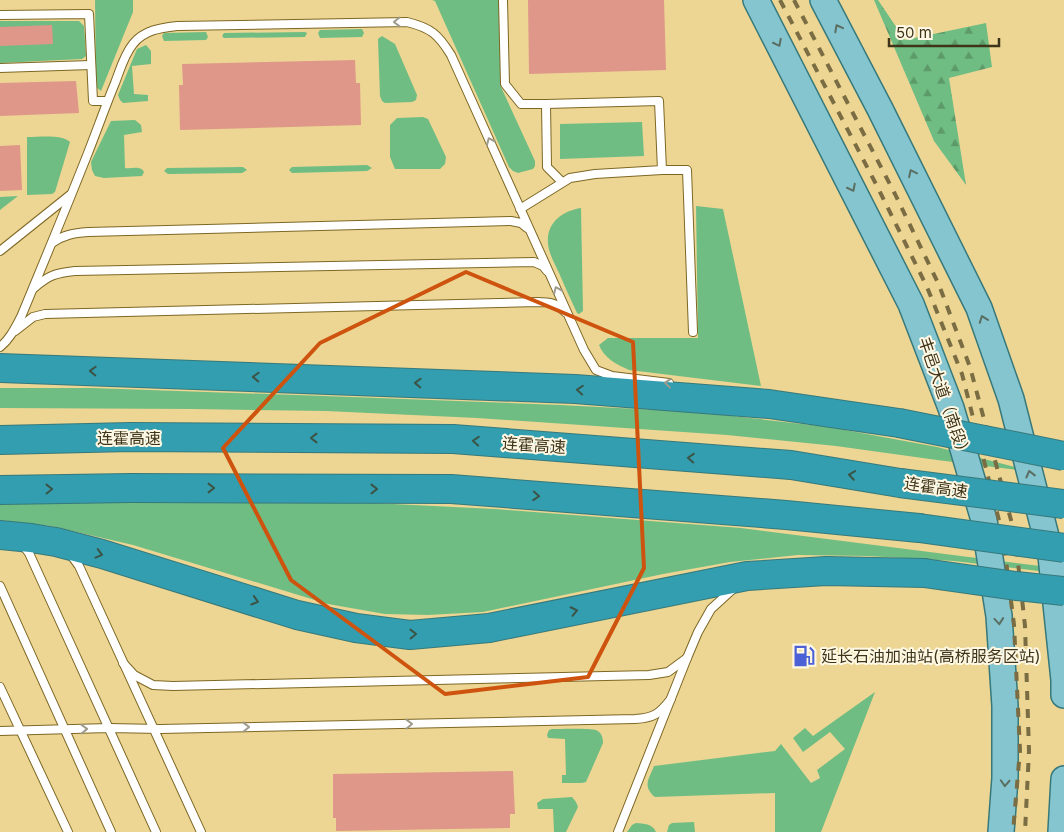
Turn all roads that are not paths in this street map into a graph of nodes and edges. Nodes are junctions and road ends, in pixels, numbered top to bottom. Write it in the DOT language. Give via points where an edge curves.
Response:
graph roads {
  1 [pos="503,0"];
  2 [pos="756,0"];
  3 [pos="822,0"];
  4 [pos="0,16"];
  5 [pos="91,65"];
  6 [pos="0,68"];
  7 [pos="107,101"];
  8 [pos="546,104"];
  9 [pos="662,170"];
  10 [pos="562,182"];
  11 [pos="71,194"];
  12 [pos="520,209"];
  13 [pos="531,232"];
  14 [pos="51,244"];
  15 [pos="0,251"];
  16 [pos="550,274"];
  17 [pos="32,291"];
  18 [pos="569,317"];
  19 [pos="14,332"];
  20 [pos="693,332"];
  21 [pos="0,347"];
  22 [pos="0,368"];
  23 [pos="681,385"];
  24 [pos="748,394"];
  25 [pos="801,408"];
  26 [pos="0,440"];
  27 [pos="1064,456"];
  28 [pos="0,490"];
  29 [pos="1064,504"];
  30 [pos="4,535"];
  31 [pos="56,542"];
  32 [pos="1064,548"];
  33 [pos="764,575"];
  34 [pos="0,586"];
  35 [pos="1064,591"];
  36 [pos="687,658"];
  37 [pos="123,662"];
  38 [pos="0,687"];
  39 [pos="1064,695"];
  40 [pos="671,700"];
  41 [pos="109,728"];
  42 [pos="64,729"];
  43 [pos="153,729"];
  44 [pos="0,731"];
  45 [pos="21,731"];
  46 [pos="1064,779"];
  47 [pos="68,832"];
  48 [pos="112,832"];
  49 [pos="156,832"];
  50 [pos="201,832"];
  51 [pos="618,832"];
  52 [pos="1001,832"];
  53 [pos="1061,832"];
  1 -- 8 [label="lane" via="505,84 521,104"];
  2 -- 52 [label="main road, 丰邑大道（南段）, one-way" via="912,304 951,408 984,520 999,616 1005,724 1006,778"];
  39 -- 3 [label="main road, one-way" via="1051,556 1011,399 979,308"];
  4 -- 5 [label="lane" via="89,14"];
  5 -- 6 [label="lane"];
  5 -- 7 [label="lane" via="93,101"];
  7 -- 11 [label="lane"];
  12 -- 7 [label="lane, one-way" via="442,40 431,31 407,22 161,27 149,31 132,45"];
  8 -- 9 [label="lane" via="659,101"];
  8 -- 10 [label="lane" via="547,167"];
  9 -- 10 [label="lane" via="595,174"];
  9 -- 20 [label="lane" via="687,170"];
  10 -- 12 [label="lane"];
  11 -- 14 [label="lane"];
  11 -- 15 [label="lane"];
  12 -- 13 [label="lane"];
  13 -- 14 [label="lane" via="521,223 511,221 88,232 58,238"];
  13 -- 16 [label="lane"];
  14 -- 17 [label="lane"];
  16 -- 17 [label="lane" via="534,262 75,271 44,279"];
  18 -- 16 [label="lane, one-way"];
  17 -- 19 [label="lane"];
  18 -- 19 [label="lane" via="561,307 551,302 45,314 33,317"];
  23 -- 18 [label="lane, one-way" via="612,376 596,370"];
  19 -- 21 [label="lane"];
  25 -- 22 [label="highway, one-way" via="575,389"];
  24 -- 25 [label="lane" via="776,398"];
  25 -- 27 [label="highway, bridge" via="899,423"];
  29 -- 26 [label="highway, 连霍高速, one-way, bridge" via="791,465 454,439 131,437"];
  28 -- 32 [label="highway, one-way, bridge" via="451,489 786,515 919,528"];
  30 -- 31 [label="highway"];
  30 -- 41 [label="lane" via="20,540 29,553"];
  31 -- 33 [label="highway, one-way" via="297,615 356,628 410,635 489,628"];
  31 -- 37 [label="lane" via="68,550 79,566"];
  33 -- 35 [label="highway, bridge" via="826,571 924,573"];
  33 -- 36 [label="lane" via="740,583 711,609"];
  34 -- 42 [label="lane"];
  36 -- 37 [label="lane" via="668,672 649,675 173,686 153,685 134,675"];
  36 -- 40 [label="lane"];
  37 -- 43 [label="lane"];
  38 -- 45 [label="lane"];
  43 -- 40 [label="lane, one-way" via="635,719 647,718 661,711"];
  40 -- 51 [label="lane"];
  42 -- 41 [label="lane, one-way"];
  41 -- 43 [label="lane"];
  41 -- 49 [label="lane"];
  42 -- 45 [label="lane"];
  42 -- 48 [label="lane"];
  43 -- 50 [label="lane"];
  44 -- 45 [label="lane"];
  45 -- 47 [label="lane"];
  46 -- 53 [label="main road"];
}
